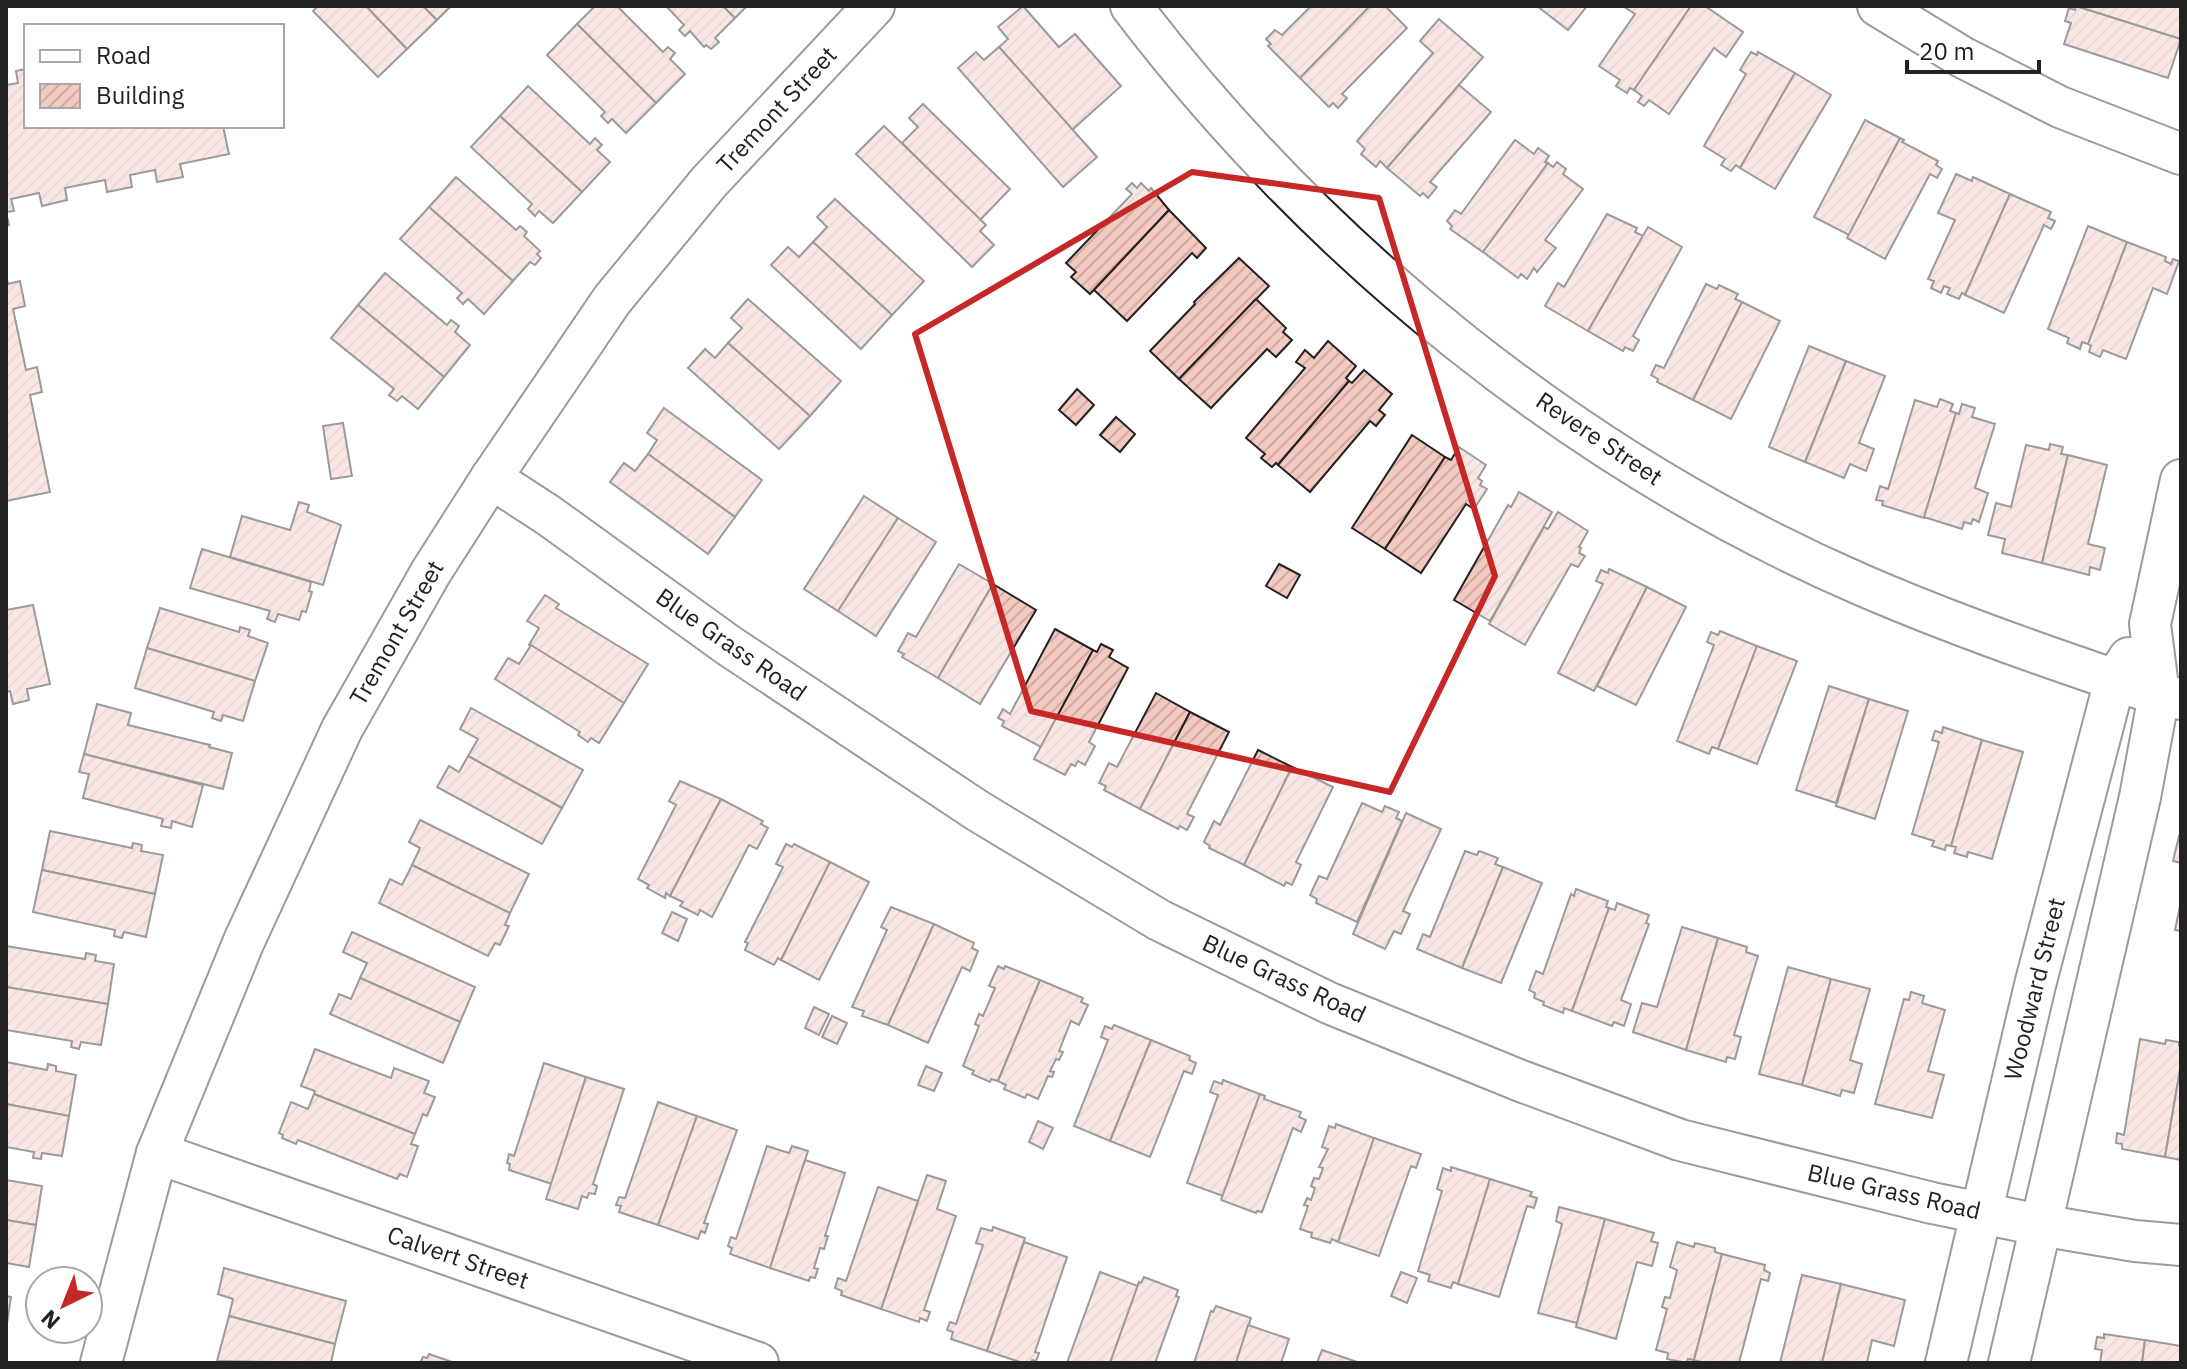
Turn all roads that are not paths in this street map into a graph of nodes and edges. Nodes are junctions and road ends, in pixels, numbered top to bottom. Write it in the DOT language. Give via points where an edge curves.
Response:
graph roads {
  1 [pos="874,6"];
  2 [pos="1131,6"];
  3 [pos="1878,6"];
  4 [pos="2181,154"];
  5 [pos="491,478"];
  6 [pos="2181,480"];
  7 [pos="2150,624"];
  8 [pos="2115,680"];
  9 [pos="2170,697"];
  10 [pos="157,1153"];
  11 [pos="1980,1213"];
  12 [pos="2040,1225"];
  13 [pos="2181,1245"];
  14 [pos="101,1363"];
  15 [pos="758,1363"];
  16 [pos="1946,1363"];
  17 [pos="2009,1363"];
  1 -- 5 [label="street, Tremont Street" via="709,182 612,300"];
  2 -- 8 [label="street, Revere Street" via="1197,90 1341,241 1487,364 1576,425 1696,502 1861,585"];
  3 -- 4 [label="street" via="2060,107"];
  5 -- 10 [label="street, Tremont Street" via="342,729 244,941"];
  5 -- 11 [label="street, Blue Grass Road" via="728,645 978,811 1159,920 1329,1003 1680,1140"];
  6 -- 7 [label="street, Woodward Street"];
  7 -- 8 [label="street, Woodward Street"];
  7 -- 9 [label="street, Woodward Street"];
  8 -- 9 [label="street, Revere Street"];
  8 -- 11 [label="street, Woodward Street"];
  9 -- 12 [label="street, Woodward Street" via="2140,797"];
  10 -- 14 [label="street, Tremont Street"];
  10 -- 15 [label="street, Calvert Street"];
  11 -- 12 [label="street, Blue Grass Road"];
  11 -- 16 [label="street, Woodward Street"];
  12 -- 13 [label="street, Blue Grass Road"];
  12 -- 17 [label="street, Woodward Street"];
}
